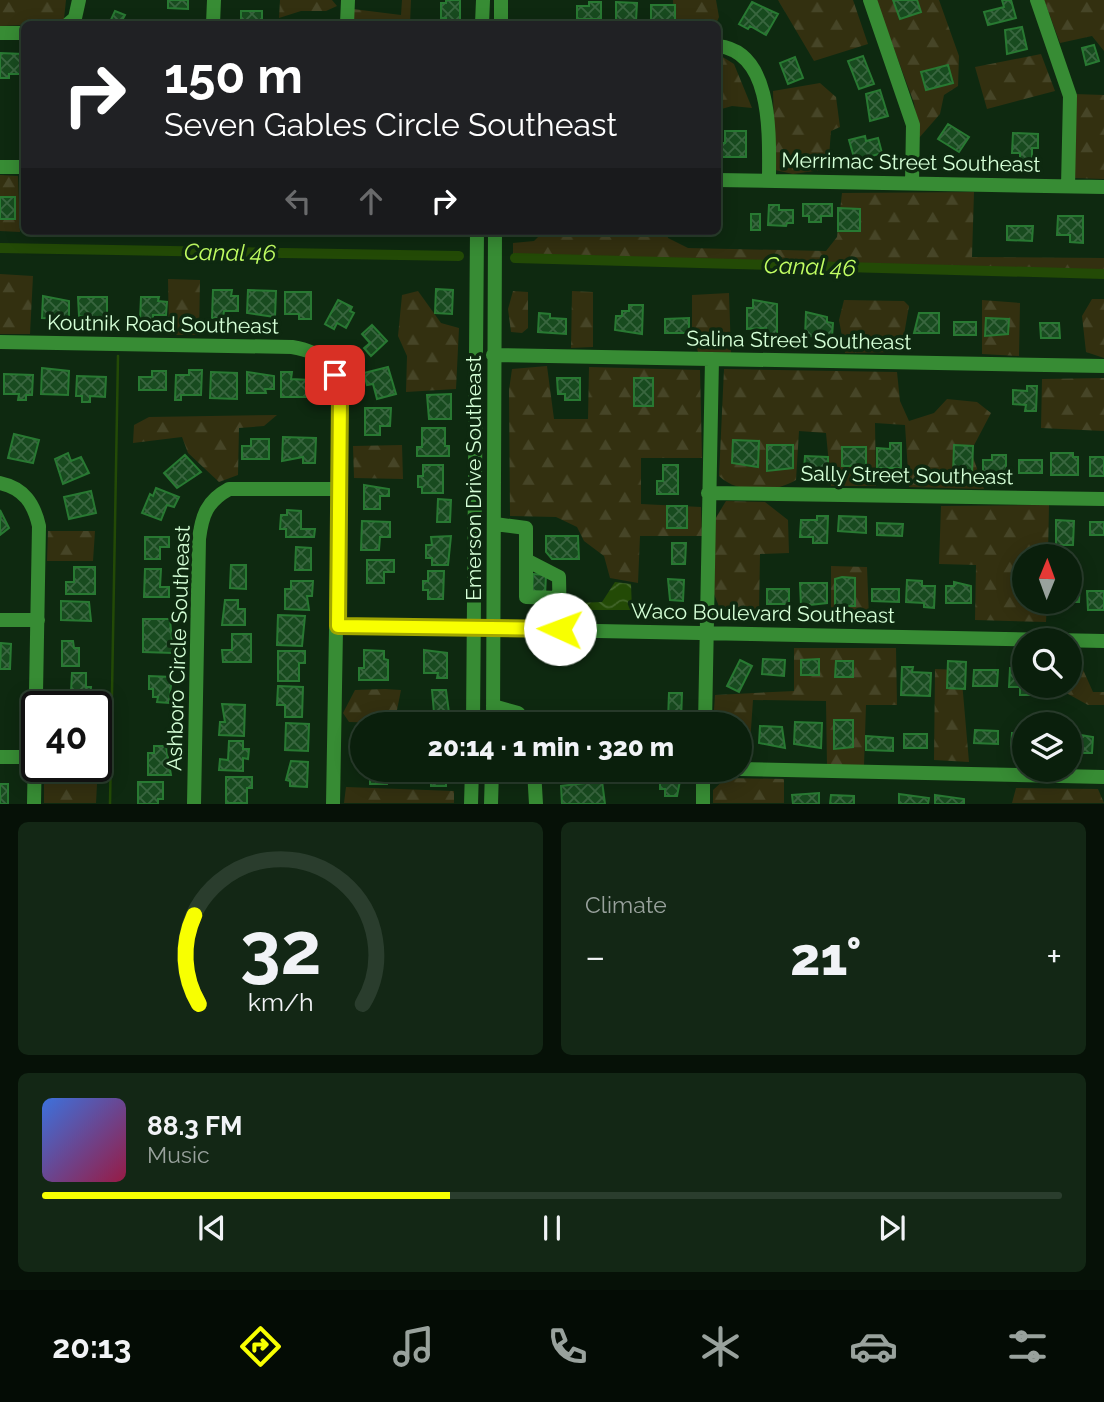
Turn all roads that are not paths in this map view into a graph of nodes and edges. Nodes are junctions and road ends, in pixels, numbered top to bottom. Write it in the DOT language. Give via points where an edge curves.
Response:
graph roads {
  1 [pos="79,0"];
  2 [pos="214,0"];
  3 [pos="348,0"];
  4 [pos="483,0"];
  5 [pos="501,0"];
  6 [pos="870,0"];
  7 [pos="1037,0"];
  8 [pos="72,21"];
  9 [pos="213,21"];
  10 [pos="347,21"];
  11 [pos="482,21"];
  12 [pos="500,21"];
  13 [pos="0,33"];
  14 [pos="21,33"];
  15 [pos="721,46"];
  16 [pos="0,167"];
  17 [pos="21,167"];
  18 [pos="721,180"];
  19 [pos="769,180"];
  20 [pos="912,183"];
  21 [pos="1068,186"];
  22 [pos="1104,187"];
  23 [pos="477,235"];
  24 [pos="495,235"];
  25 [pos="0,342"];
  26 [pos="493,355"];
  27 [pos="712,359"];
  28 [pos="1104,366"];
  29 [pos="0,483"];
  30 [pos="339,489"];
  31 [pos="709,493"];
  32 [pos="1104,499"];
  33 [pos="495,524"];
  34 [pos="526,560"];
  35 [pos="559,598"];
  36 [pos="0,620"];
  37 [pos="38,620"];
  38 [pos="338,626"];
  39 [pos="476,628"];
  40 [pos="495,628"];
  41 [pos="560,629"];
  42 [pos="707,633"];
  43 [pos="1104,641"];
  44 [pos="36,691"];
  45 [pos="493,706"];
  46 [pos="473,712"];
  47 [pos="493,712"];
  48 [pos="514,712"];
  49 [pos="705,712"];
  50 [pos="0,757"];
  51 [pos="21,757"];
  52 [pos="752,769"];
  53 [pos="1104,776"];
  54 [pos="34,782"];
  55 [pos="472,782"];
  56 [pos="492,782"];
  57 [pos="535,782"];
  58 [pos="703,782"];
  59 [pos="34,803"];
  60 [pos="194,803"];
  61 [pos="333,803"];
  62 [pos="471,803"];
  63 [pos="491,803"];
  64 [pos="536,803"];
  65 [pos="703,803"];
  1 -- 8 [label="street"];
  2 -- 9 [label="street"];
  3 -- 10 [label="street"];
  4 -- 11 [label="street"];
  5 -- 12 [label="street"];
  6 -- 20 [label="street" via="913,125"];
  7 -- 21 [label="street" via="1070,96"];
  13 -- 14 [label="street"];
  15 -- 19 [label="street" via="741,53 758,81 769,125"];
  16 -- 17 [label="street"];
  18 -- 19 [label="street, Merrimac Street Southeast"];
  19 -- 20 [label="street, Merrimac Street Southeast"];
  20 -- 21 [label="street, Merrimac Street Southeast"];
  21 -- 22 [label="street, Merrimac Street Southeast"];
  23 -- 39 [label="street, Emerson Drive Southeast"];
  24 -- 26 [label="street, Emerson Drive Southeast"];
  25 -- 30 [label="street, Koutnik Road Southeast" via="292,348 324,358 335,375 340,397"];
  26 -- 27 [label="street, Salina Street Southeast"];
  26 -- 33 [label="street, Emerson Drive Southeast"];
  27 -- 28 [label="street, Salina Street Southeast"];
  27 -- 31 [label="street"];
  29 -- 37 [label="street" via="22,492 35,507"];
  30 -- 38 [label="street"];
  30 -- 60 [label="street, Ashboro Circle Southeast" via="229,489 206,509 199,539"];
  31 -- 32 [label="street, Sally Street Southeast"];
  31 -- 42 [label="street"];
  33 -- 34 [label="street" via="526,528"];
  33 -- 40 [label="street, Emerson Drive Southeast"];
  34 -- 35 [label="street" via="558,577"];
  34 -- 35 [label="street" via="526,597"];
  35 -- 41 [label="street"];
  36 -- 37 [label="street"];
  37 -- 44 [label="street"];
  38 -- 39 [label="street, Waco Boulevard Southeast"];
  38 -- 61 [label="street"];
  39 -- 40 [label="street, Waco Boulevard Southeast"];
  39 -- 46 [label="street, Emerson Drive Southeast"];
  40 -- 41 [label="street, Waco Boulevard Southeast"];
  40 -- 45 [label="street, Emerson Drive Southeast"];
  41 -- 42 [label="street, Waco Boulevard Southeast"];
  42 -- 43 [label="street, Waco Boulevard Southeast"];
  42 -- 49 [label="street"];
  45 -- 47 [label="street, Emerson Drive Southeast"];
  45 -- 48 [label="street"];
  50 -- 51 [label="street"];
  52 -- 53 [label="street"];
  54 -- 59 [label="street"];
  55 -- 62 [label="street"];
  56 -- 63 [label="street"];
  57 -- 64 [label="street"];
  58 -- 65 [label="street"];
}
